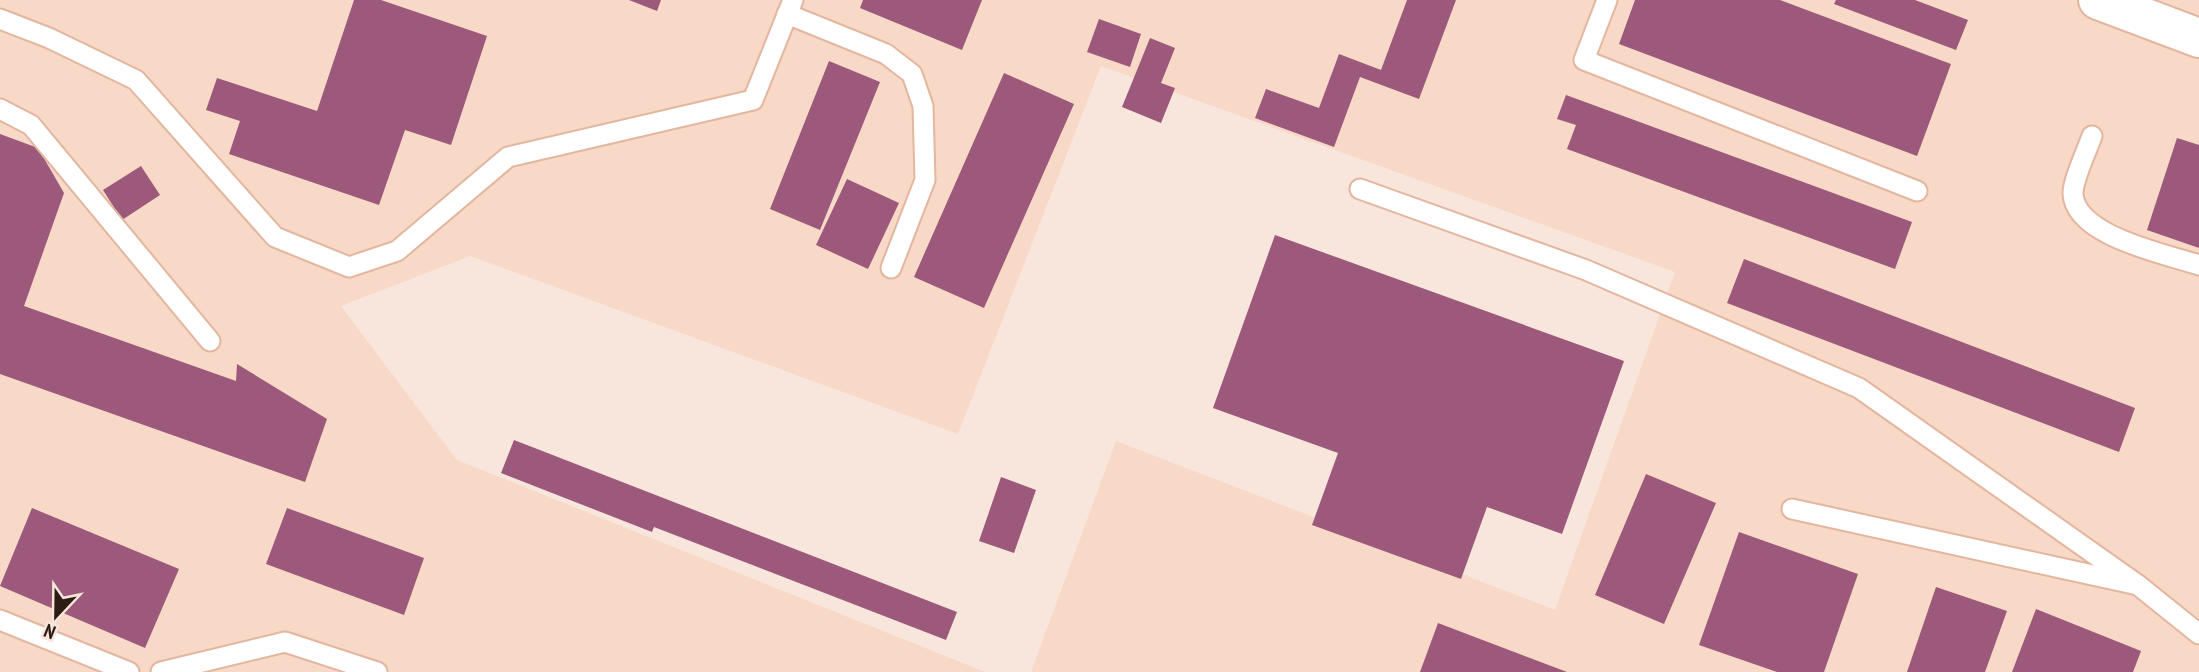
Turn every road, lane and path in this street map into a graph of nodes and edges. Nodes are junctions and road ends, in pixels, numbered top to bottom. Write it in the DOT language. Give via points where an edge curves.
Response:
graph roads {
  1 [pos="1607,0"];
  2 [pos="2098,0"];
  3 [pos="790,7"];
  4 [pos="0,19"];
  5 [pos="2199,38"];
  6 [pos="0,109"];
  7 [pos="2092,136"];
  8 [pos="1360,189"];
  9 [pos="1917,191"];
  10 [pos="2199,265"];
  11 [pos="891,268"];
  12 [pos="210,341"];
  13 [pos="1793,509"];
  14 [pos="2138,585"];
  15 [pos="0,620"];
  16 [pos="2199,634"];
  17 [pos="129,672"];
  18 [pos="161,672"];
  19 [pos="377,672"];
  1 -- 9 [label="lane" via="1584,60"];
  2 -- 5 [label="street"];
  3 -- 4 [label="lane" via="753,100 509,157 397,251 349,267 275,237 136,80"];
  3 -- 11 [label="lane" via="886,54 912,74 923,106 925,180"];
  6 -- 12 [label="lane" via="31,125"];
  7 -- 10 [label="lane" via="2073,193 2081,215 2102,232"];
  8 -- 14 [label="lane" via="1586,270 1859,388"];
  13 -- 14 [label="lane"];
  14 -- 16 [label="lane"];
  15 -- 17 [label="lane"];
  18 -- 19 [label="lane" via="285,642"];
}
